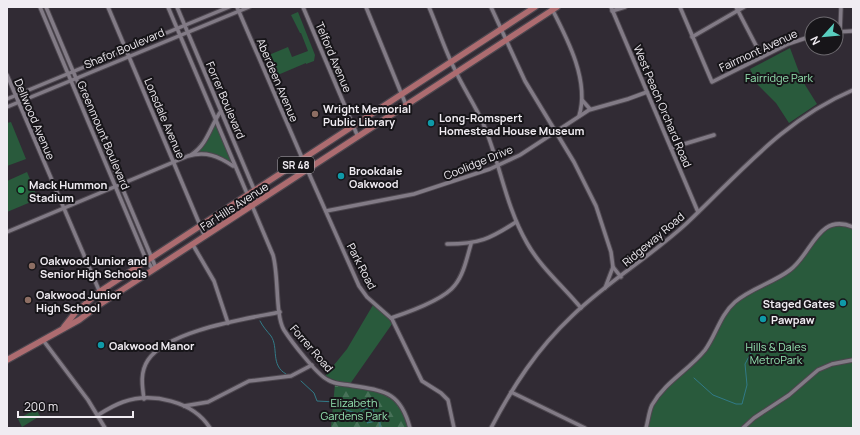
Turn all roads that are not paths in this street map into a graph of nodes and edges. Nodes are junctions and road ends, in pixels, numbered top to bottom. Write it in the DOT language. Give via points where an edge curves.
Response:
graph roads {
  1 [pos="40,7"];
  2 [pos="46,7"];
  3 [pos="108,7"];
  4 [pos="168,7"];
  5 [pos="177,7"];
  6 [pos="229,7"];
  7 [pos="249,7"];
  8 [pos="302,7"];
  9 [pos="366,7"];
  10 [pos="429,7"];
  11 [pos="491,7"];
  12 [pos="536,7"];
  13 [pos="625,7"];
  14 [pos="680,7"];
  15 [pos="744,7"];
  16 [pos="554,8"];
  17 [pos="238,9"];
  18 [pos="612,9"];
  19 [pos="737,9"];
  20 [pos="184,25"];
  21 [pos="177,28"];
  22 [pos="500,29"];
  23 [pos="188,32"];
  24 [pos="180,35"];
  25 [pos="692,36"];
  26 [pos="804,39"];
  27 [pos="505,40"];
  28 [pos="126,49"];
  29 [pos="129,56"];
  30 [pos="762,57"];
  31 [pos="452,63"];
  32 [pos="74,72"];
  33 [pos="456,72"];
  34 [pos="68,74"];
  35 [pos="7,75"];
  36 [pos="76,78"];
  37 [pos="71,80"];
  38 [pos="853,90"];
  39 [pos="647,92"];
  40 [pos="403,94"];
  41 [pos="16,96"];
  42 [pos="7,99"];
  43 [pos="582,99"];
  44 [pos="19,102"];
  45 [pos="406,105"];
  46 [pos="7,107"];
  47 [pos="590,109"];
  48 [pos="221,111"];
  49 [pos="579,116"];
  50 [pos="215,120"];
  51 [pos="353,127"];
  52 [pos="556,132"];
  53 [pos="714,135"];
  54 [pos="358,137"];
  55 [pos="671,148"];
  56 [pos="188,156"];
  57 [pos="303,160"];
  58 [pos="174,162"];
  59 [pos="234,166"];
  60 [pos="498,166"];
  61 [pos="307,170"];
  62 [pos="121,184"];
  63 [pos="116,186"];
  64 [pos="255,191"];
  65 [pos="248,196"];
  66 [pos="259,201"];
  67 [pos="252,206"];
  68 [pos="64,208"];
  69 [pos="326,212"];
  70 [pos="698,212"];
  71 [pos="516,222"];
  72 [pos="201,226"];
  73 [pos="853,227"];
  74 [pos="7,232"];
  75 [pos="205,237"];
  76 [pos="447,244"];
  77 [pos="471,244"];
  78 [pos="193,245"];
  79 [pos="150,260"];
  80 [pos="613,267"];
  81 [pos="155,269"];
  82 [pos="621,276"];
  83 [pos="604,289"];
  84 [pos="99,292"];
  85 [pos="104,302"];
  86 [pos="581,308"];
  87 [pos="280,312"];
  88 [pos="391,318"];
  89 [pos="228,323"];
  90 [pos="62,329"];
  91 [pos="43,340"];
  92 [pos="7,360"];
  93 [pos="853,360"];
  94 [pos="312,365"];
  95 [pos="511,392"];
  96 [pos="144,399"];
  97 [pos="184,406"];
  98 [pos="98,415"];
  99 [pos="105,428"];
  100 [pos="210,428"];
  101 [pos="410,428"];
  102 [pos="454,428"];
  103 [pos="491,428"];
  104 [pos="585,428"];
  105 [pos="646,428"];
  106 [pos="743,428"];
  1 -- 34 [label="street, Greenmount Boulevard"];
  2 -- 32 [label="street, Greenmount Boulevard"];
  3 -- 28 [label="street, Lonsdale Avenue"];
  4 -- 21 [label="street, Forrer Boulevard"];
  5 -- 20 [label="street, Forrer Boulevard"];
  6 -- 20 [label="street, Shafor Boulevard"];
  7 -- 17 [label="street, Shafor Boulevard"];
  8 -- 51 [label="street, Telford Avenue"];
  9 -- 40 [label="street"];
  10 -- 31 [label="street"];
  11 -- 22 [label="street"];
  12 -- 22 [label="main road, Far Hills Avenue / SR 48"];
  13 -- 18 [label="street"];
  14 -- 25 [label="street"];
  15 -- 19 [label="street"];
  16 -- 27 [label="main road, Far Hills Avenue / SR 48"];
  16 -- 43 [label="street" via="575,64"];
  17 -- 23 [label="street, Shafor Boulevard"];
  17 -- 57 [label="street, Aberdeen Avenue"];
  18 -- 39 [label="street, West Peach Orchard Road"];
  19 -- 25 [label="street"];
  19 -- 30 [label="street"];
  20 -- 21 [label="street, Shafor Boulevard"];
  20 -- 23 [label="street, Forrer Boulevard"];
  21 -- 24 [label="street, Forrer Boulevard"];
  21 -- 28 [label="street, Shafor Boulevard"];
  22 -- 27 [label="street"];
  22 -- 31 [label="main road, Far Hills Avenue / SR 48"];
  23 -- 24 [label="street, Shafor Boulevard"];
  23 -- 48 [label="street, Forrer Boulevard"];
  24 -- 29 [label="street, Shafor Boulevard"];
  24 -- 50 [label="street, Forrer Boulevard"];
  25 -- 30 [label="street, Fairmont Avenue" via="712,82"];
  26 -- 30 [label="street, Fairmont Avenue"];
  27 -- 33 [label="main road, Far Hills Avenue / SR 48"];
  27 -- 52 [label="street" via="525,82"];
  28 -- 29 [label="street, Lonsdale Avenue"];
  28 -- 32 [label="street, Shafor Boulevard"];
  29 -- 36 [label="street, Shafor Boulevard"];
  29 -- 58 [label="street, Lonsdale Avenue"];
  31 -- 33 [label="street"];
  31 -- 40 [label="main road, Far Hills Avenue / SR 48"];
  32 -- 34 [label="street, Shafor Boulevard"];
  32 -- 36 [label="street, Greenmount Boulevard"];
  33 -- 45 [label="main road, Far Hills Avenue / SR 48"];
  33 -- 60 [label="street" via="483,123"];
  34 -- 37 [label="street, Greenmount Boulevard"];
  34 -- 41 [label="street, Shafor Boulevard"];
  35 -- 41 [label="street, Dellwood Avenue"];
  36 -- 37 [label="street, Shafor Boulevard"];
  36 -- 62 [label="street, Greenmount Boulevard"];
  37 -- 44 [label="street, Shafor Boulevard"];
  37 -- 63 [label="street, Greenmount Boulevard"];
  38 -- 70 [label="street, Ridgeway Road" via="824,103 785,130"];
  39 -- 47 [label="street, Coolidge Drive"];
  39 -- 55 [label="street, West Peach Orchard Road"];
  40 -- 45 [label="street"];
  40 -- 51 [label="main road, Far Hills Avenue / SR 48"];
  41 -- 42 [label="street, Shafor Boulevard"];
  41 -- 44 [label="street, Dellwood Avenue"];
  43 -- 47 [label="street"];
  43 -- 49 [label="street"];
  44 -- 46 [label="street, Shafor Boulevard"];
  44 -- 68 [label="street, Dellwood Avenue"];
  45 -- 54 [label="main road, Far Hills Avenue / SR 48"];
  47 -- 49 [label="street, Coolidge Drive"];
  48 -- 50 [label="street"];
  48 -- 64 [label="street, Forrer Boulevard"];
  49 -- 52 [label="street, Coolidge Drive"];
  50 -- 56 [label="street" via="206,140"];
  50 -- 59 [label="street, Forrer Boulevard"];
  51 -- 54 [label="street, Telford Avenue"];
  51 -- 57 [label="main road, Far Hills Avenue / SR 48"];
  52 -- 60 [label="street, Coolidge Drive"];
  52 -- 80 [label="street" via="596,206 609,242"];
  53 -- 55 [label="street"];
  54 -- 61 [label="main road, Far Hills Avenue / SR 48"];
  55 -- 70 [label="street, West Peach Orchard Road"];
  56 -- 58 [label="street"];
  56 -- 59 [label="street" via="215,155"];
  57 -- 61 [label="street, Park Road"];
  57 -- 64 [label="main road, Far Hills Avenue / SR 48"];
  58 -- 62 [label="street"];
  58 -- 72 [label="street, Lonsdale Avenue"];
  59 -- 65 [label="street, Forrer Boulevard"];
  60 -- 69 [label="street, Coolidge Drive" via="414,194"];
  60 -- 71 [label="street"];
  61 -- 66 [label="main road, Far Hills Avenue / SR 48"];
  61 -- 69 [label="street, Park Road"];
  62 -- 63 [label="street"];
  62 -- 79 [label="street, Greenmount Boulevard"];
  63 -- 68 [label="street"];
  63 -- 79 [label="street, Greenmount Boulevard"];
  64 -- 65 [label="main road, Far Hills Avenue / SR 48"];
  64 -- 66 [label="street, Forrer Boulevard"];
  65 -- 67 [label="street, Forrer Boulevard"];
  65 -- 72 [label="main road, Far Hills Avenue / SR 48"];
  66 -- 67 [label="main road, Far Hills Avenue / SR 48"];
  67 -- 75 [label="main road, Far Hills Avenue / SR 48"];
  67 -- 87 [label="street, Forrer Road" via="276,264"];
  68 -- 74 [label="street"];
  68 -- 84 [label="street, Dellwood Avenue"];
  69 -- 88 [label="street, Park Road" via="363,292"];
  70 -- 82 [label="street, Ridgeway Road"];
  71 -- 77 [label="street" via="490,238"];
  71 -- 86 [label="street" via="543,266"];
  72 -- 75 [label="street, Lonsdale Avenue"];
  72 -- 79 [label="main road, Far Hills Avenue / SR 48"];
  73 -- 105 [label="street" via="842,223 828,226 818,234 790,270 745,294 728,308 704,350 653,404"];
  75 -- 78 [label="main road, Far Hills Avenue / SR 48"];
  76 -- 77 [label="street"];
  77 -- 88 [label="street" via="459,280 452,289 434,300"];
  78 -- 81 [label="main road, Far Hills Avenue / SR 48"];
  78 -- 89 [label="street" via="214,281"];
  79 -- 81 [label="street, Greenmount Boulevard"];
  79 -- 84 [label="main road, Far Hills Avenue / SR 48"];
  80 -- 82 [label="street"];
  80 -- 83 [label="street"];
  81 -- 85 [label="main road, Far Hills Avenue / SR 48"];
  82 -- 83 [label="street, Ridgeway Road"];
  83 -- 86 [label="street, Ridgeway Road"];
  84 -- 85 [label="street, Dellwood Avenue"];
  84 -- 90 [label="main road, Far Hills Avenue / SR 48" via="75,313"];
  85 -- 90 [label="main road, Far Hills Avenue / SR 48"];
  86 -- 95 [label="street, Ridgeway Road" via="540,350"];
  87 -- 89 [label="street"];
  87 -- 94 [label="street, Forrer Road" via="285,332"];
  88 -- 102 [label="street, Park Road" via="419,377 448,400"];
  89 -- 96 [label="street" via="186,336 156,352 143,372"];
  90 -- 91 [label="main road, Far Hills Avenue / SR 48"];
  91 -- 92 [label="main road, Far Hills Avenue / SR 48"];
  91 -- 98 [label="street"];
  93 -- 106 [label="street" via="818,370 789,396"];
  94 -- 97 [label="street" via="291,376 249,381 208,402"];
  94 -- 101 [label="street, Forrer Road" via="323,377 334,383 389,393 399,403"];
  95 -- 103 [label="street, Ridgeway Road"];
  95 -- 104 [label="street"];
  96 -- 97 [label="street" via="164,400"];
  96 -- 98 [label="street" via="122,402"];
  97 -- 100 [label="street" via="197,413"];
  98 -- 99 [label="street"];
}
